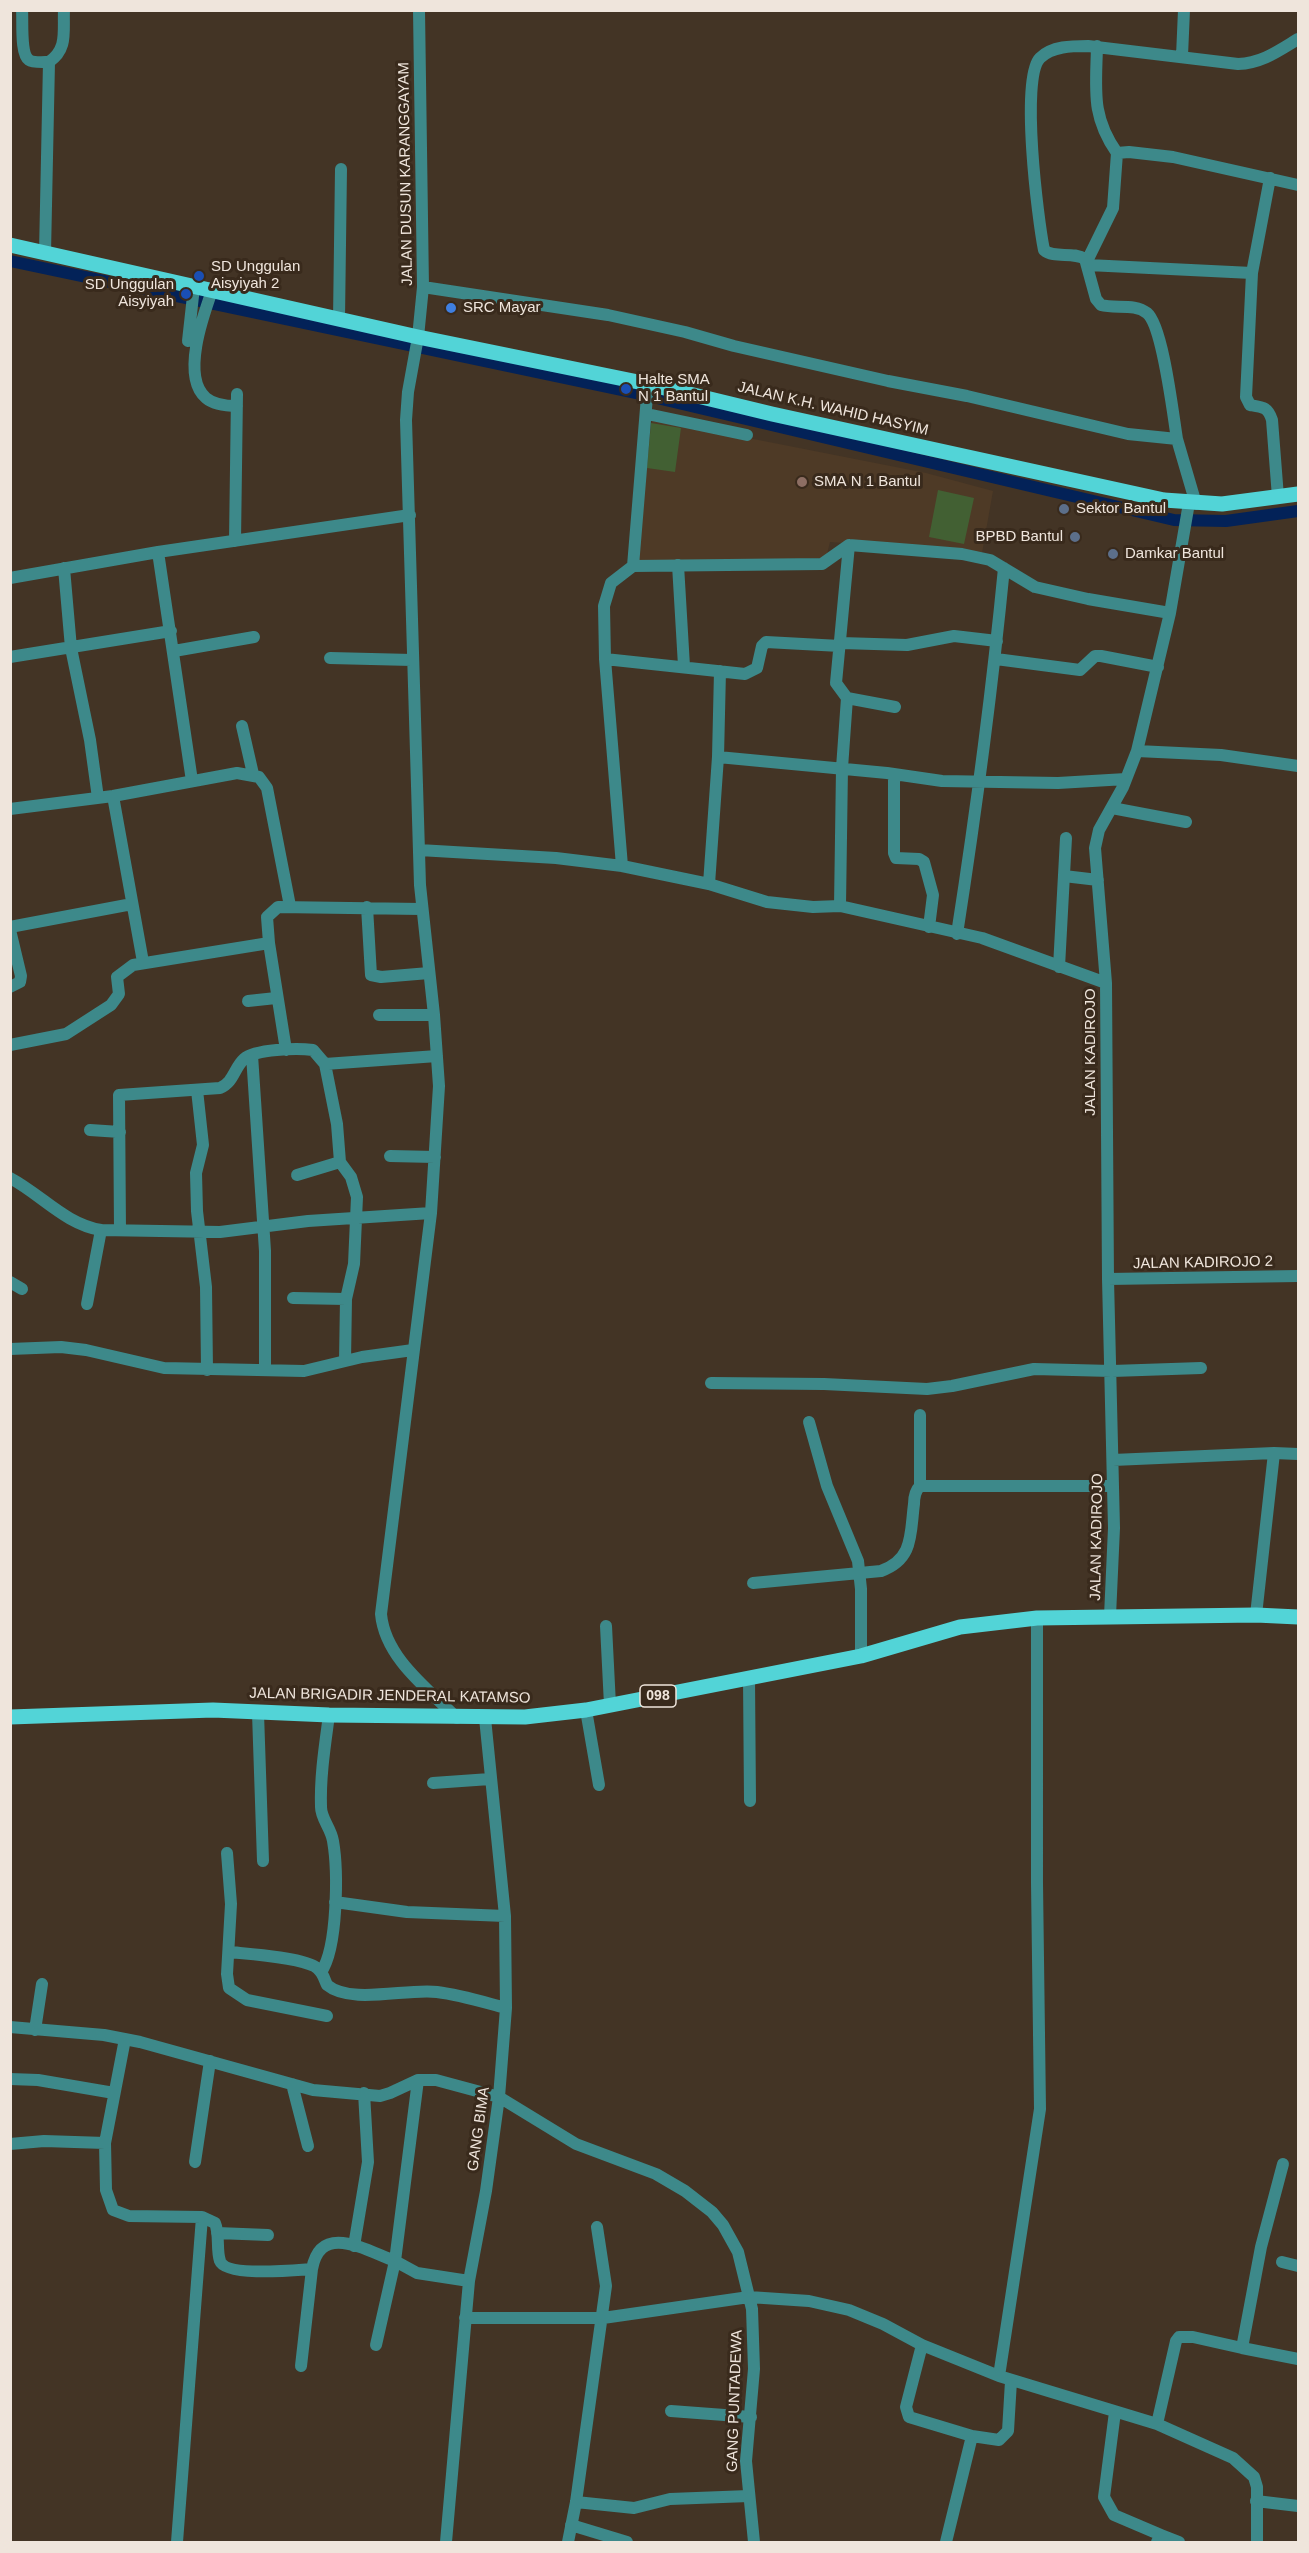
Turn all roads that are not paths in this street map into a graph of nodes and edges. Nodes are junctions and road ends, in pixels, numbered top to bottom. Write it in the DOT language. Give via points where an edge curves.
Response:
graph roads {
  1 [pos="22,10"];
  2 [pos="64,10"];
  3 [pos="419,10"];
  4 [pos="1184,10"];
  5 [pos="1299,39"];
  6 [pos="1097,46"];
  7 [pos="1182,56"];
  8 [pos="49,62"];
  9 [pos="1117,153"];
  10 [pos="341,169"];
  11 [pos="1270,178"];
  12 [pos="1299,185"];
  13 [pos="10,245"];
  14 [pos="45,253"];
  15 [pos="1087,263"];
  16 [pos="1252,273"];
  17 [pos="423,287"];
  18 [pos="193,293"];
  19 [pos="207,302"];
  20 [pos="339,319"];
  21 [pos="188,341"];
  22 [pos="418,341"];
  23 [pos="648,386"];
  24 [pos="647,411"];
  25 [pos="747,435"];
  26 [pos="1177,439"];
  27 [pos="1299,494"];
  28 [pos="1278,497"];
  29 [pos="1191,504"];
  30 [pos="410,515"];
  31 [pos="235,541"];
  32 [pos="849,545"];
  33 [pos="158,552"];
  34 [pos="678,565"];
  35 [pos="633,566"];
  36 [pos="64,568"];
  37 [pos="1004,568"];
  38 [pos="10,578"];
  39 [pos="1170,613"];
  40 [pos="171,631"];
  41 [pos="254,637"];
  42 [pos="997,641"];
  43 [pos="841,644"];
  44 [pos="71,648"];
  45 [pos="174,651"];
  46 [pos="10,657"];
  47 [pos="330,658"];
  48 [pos="996,658"];
  49 [pos="605,659"];
  50 [pos="412,660"];
  51 [pos="684,666"];
  52 [pos="1158,666"];
  53 [pos="720,670"];
  54 [pos="847,698"];
  55 [pos="895,707"];
  56 [pos="242,726"];
  57 [pos="1137,751"];
  58 [pos="718,757"];
  59 [pos="1299,766"];
  60 [pos="842,768"];
  61 [pos="254,774"];
  62 [pos="894,774"];
  63 [pos="1126,779"];
  64 [pos="192,781"];
  65 [pos="981,782"];
  66 [pos="113,796"];
  67 [pos="98,798"];
  68 [pos="1112,808"];
  69 [pos="10,809"];
  70 [pos="1186,822"];
  71 [pos="1066,838"];
  72 [pos="419,850"];
  73 [pos="622,866"];
  74 [pos="1064,876"];
  75 [pos="1098,880"];
  76 [pos="709,884"];
  77 [pos="132,903"];
  78 [pos="290,906"];
  79 [pos="840,906"];
  80 [pos="367,907"];
  81 [pos="421,909"];
  82 [pos="929,927"];
  83 [pos="10,929"];
  84 [pos="957,934"];
  85 [pos="269,943"];
  86 [pos="143,962"];
  87 [pos="1059,967"];
  88 [pos="429,974"];
  89 [pos="1106,983"];
  90 [pos="10,987"];
  91 [pos="276,998"];
  92 [pos="248,1001"];
  93 [pos="379,1015"];
  94 [pos="434,1015"];
  95 [pos="10,1045"];
  96 [pos="286,1050"];
  97 [pos="252,1055"];
  98 [pos="437,1056"];
  99 [pos="325,1064"];
  100 [pos="197,1090"];
  101 [pos="90,1130"];
  102 [pos="120,1132"];
  103 [pos="390,1155"];
  104 [pos="435,1157"];
  105 [pos="340,1162"];
  106 [pos="297,1175"];
  107 [pos="10,1178"];
  108 [pos="431,1213"];
  109 [pos="358,1218"];
  110 [pos="263,1227"];
  111 [pos="101,1230"];
  112 [pos="120,1230"];
  113 [pos="199,1231"];
  114 [pos="1299,1276"];
  115 [pos="1108,1279"];
  116 [pos="10,1282"];
  117 [pos="22,1289"];
  118 [pos="293,1298"];
  119 [pos="346,1299"];
  120 [pos="87,1304"];
  121 [pos="10,1349"];
  122 [pos="414,1350"];
  123 [pos="345,1361"];
  124 [pos="1201,1368"];
  125 [pos="265,1370"];
  126 [pos="207,1371"];
  127 [pos="1112,1371"];
  128 [pos="711,1383"];
  129 [pos="920,1415"];
  130 [pos="809,1422"];
  131 [pos="1274,1453"];
  132 [pos="1299,1454"];
  133 [pos="1113,1460"];
  134 [pos="920,1486"];
  135 [pos="1113,1486"];
  136 [pos="860,1573"];
  137 [pos="753,1583"];
  138 [pos="1256,1615"];
  139 [pos="1110,1616"];
  140 [pos="1299,1617"];
  141 [pos="1037,1618"];
  142 [pos="606,1626"];
  143 [pos="861,1656"];
  144 [pos="749,1679"];
  145 [pos="610,1705"];
  146 [pos="586,1710"];
  147 [pos="258,1713"];
  148 [pos="329,1715"];
  149 [pos="10,1717"];
  150 [pos="457,1718"];
  151 [pos="485,1718"];
  152 [pos="490,1779"];
  153 [pos="433,1783"];
  154 [pos="599,1785"];
  155 [pos="750,1801"];
  156 [pos="227,1853"];
  157 [pos="263,1861"];
  158 [pos="334,1902"];
  159 [pos="505,1916"];
  160 [pos="230,1952"];
  161 [pos="321,1972"];
  162 [pos="42,1984"];
  163 [pos="506,2008"];
  164 [pos="327,2016"];
  165 [pos="10,2026"];
  166 [pos="35,2030"];
  167 [pos="125,2039"];
  168 [pos="210,2061"];
  169 [pos="10,2079"];
  170 [pos="418,2079"];
  171 [pos="292,2084"];
  172 [pos="114,2093"];
  173 [pos="364,2093"];
  174 [pos="499,2097"];
  175 [pos="105,2143"];
  176 [pos="10,2144"];
  177 [pos="308,2146"];
  178 [pos="195,2162"];
  179 [pos="1283,2164"];
  180 [pos="202,2217"];
  181 [pos="597,2227"];
  182 [pos="217,2233"];
  183 [pos="268,2235"];
  184 [pos="354,2246"];
  185 [pos="395,2261"];
  186 [pos="1282,2262"];
  187 [pos="1299,2266"];
  188 [pos="312,2269"];
  189 [pos="469,2281"];
  190 [pos="749,2297"];
  191 [pos="465,2318"];
  192 [pos="603,2318"];
  193 [pos="376,2345"];
  194 [pos="922,2345"];
  195 [pos="1242,2348"];
  196 [pos="1299,2359"];
  197 [pos="301,2366"];
  198 [pos="1005,2379"];
  199 [pos="671,2411"];
  200 [pos="1115,2412"];
  201 [pos="751,2417"];
  202 [pos="1157,2424"];
  203 [pos="972,2436"];
  204 [pos="749,2496"];
  205 [pos="1256,2501"];
  206 [pos="576,2502"];
  207 [pos="1299,2506"];
  208 [pos="571,2525"];
  209 [pos="1159,2539"];
  210 [pos="177,2542"];
  211 [pos="446,2542"];
  212 [pos="568,2542"];
  213 [pos="627,2542"];
  214 [pos="754,2542"];
  215 [pos="946,2542"];
  216 [pos="1179,2542"];
  217 [pos="1257,2542"];
  1 -- 8 [label="street" via="26,56 31,61"];
  2 -- 8 [label="street" via="62,48"];
  3 -- 17 [label="street, JALAN DUSUN KARANGGAYAM"];
  4 -- 7 [label="street"];
  5 -- 7 [label="street" via="1247,64"];
  6 -- 7 [label="street"];
  6 -- 9 [label="street" via="1098,115 1106,138"];
  6 -- 15 [label="street" via="1067,46 1040,57 1031,97 1034,177 1044,250 1049,254 1081,256"];
  8 -- 14 [label="street"];
  9 -- 11 [label="street" via="1173,157"];
  9 -- 15 [label="street" via="1113,208"];
  10 -- 20 [label="street"];
  11 -- 12 [label="street"];
  11 -- 16 [label="street"];
  13 -- 14 [label="main road, JALAN K.H. WAHID HASYIM"];
  14 -- 18 [label="main road, JALAN K.H. WAHID HASYIM"];
  15 -- 16 [label="street"];
  15 -- 26 [label="street" via="1099,303 1135,308 1152,319 1162,350"];
  16 -- 28 [label="street" via="1246,398 1250,405 1269,411 1272,420"];
  17 -- 22 [label="street, JALAN DUSUN KARANGGAYAM"];
  17 -- 26 [label="street" via="608,315 1128,434"];
  18 -- 19 [label="main road, JALAN K.H. WAHID HASYIM"];
  18 -- 21 [label="street"];
  19 -- 20 [label="main road, JALAN K.H. WAHID HASYIM"];
  19 -- 31 [label="street" via="197,339 197,387 214,403 237,400"];
  20 -- 22 [label="main road, JALAN K.H. WAHID HASYIM"];
  22 -- 23 [label="main road, JALAN K.H. WAHID HASYIM"];
  22 -- 30 [label="street, JALAN DUSUN KARANGGAYAM" via="406,420"];
  23 -- 24 [label="street"];
  23 -- 29 [label="main road, JALAN K.H. WAHID HASYIM"];
  24 -- 25 [label="street"];
  24 -- 35 [label="street"];
  26 -- 29 [label="street"];
  27 -- 28 [label="main road, JALAN K.H. WAHID HASYIM"];
  28 -- 29 [label="main road, JALAN K.H. WAHID HASYIM"];
  29 -- 39 [label="street, JALAN KADIROJO"];
  30 -- 31 [label="street"];
  30 -- 50 [label="street, JALAN DUSUN KARANGGAYAM"];
  31 -- 33 [label="street"];
  32 -- 34 [label="street" via="822,564"];
  32 -- 37 [label="street" via="962,554 990,560"];
  32 -- 43 [label="street"];
  33 -- 36 [label="street"];
  33 -- 40 [label="street"];
  34 -- 35 [label="street"];
  34 -- 51 [label="street"];
  35 -- 49 [label="street" via="615,578 606,595"];
  36 -- 38 [label="street"];
  36 -- 44 [label="street"];
  37 -- 39 [label="street" via="1035,587"];
  37 -- 42 [label="street"];
  39 -- 52 [label="street, JALAN KADIROJO"];
  40 -- 44 [label="street"];
  40 -- 45 [label="street"];
  41 -- 45 [label="street"];
  42 -- 43 [label="street" via="947,636 907,645"];
  42 -- 48 [label="street"];
  43 -- 53 [label="street" via="766,642 754,672"];
  43 -- 54 [label="street" via="836,683"];
  44 -- 46 [label="street"];
  44 -- 67 [label="street"];
  45 -- 64 [label="street"];
  47 -- 50 [label="street"];
  48 -- 52 [label="street" via="1080,670 1095,656"];
  48 -- 65 [label="street"];
  49 -- 51 [label="street"];
  49 -- 73 [label="street"];
  50 -- 72 [label="street, JALAN DUSUN KARANGGAYAM"];
  51 -- 53 [label="street"];
  52 -- 57 [label="street, JALAN KADIROJO"];
  53 -- 58 [label="street"];
  54 -- 55 [label="street"];
  54 -- 60 [label="street"];
  56 -- 61 [label="street"];
  57 -- 59 [label="street" via="1221,755"];
  57 -- 63 [label="street, JALAN KADIROJO"];
  58 -- 60 [label="street"];
  58 -- 76 [label="street"];
  60 -- 62 [label="street"];
  60 -- 79 [label="street"];
  61 -- 64 [label="street"];
  61 -- 78 [label="street" via="267,788"];
  62 -- 65 [label="street" via="942,782"];
  62 -- 82 [label="street" via="894,853 896,858 924,862 933,894"];
  63 -- 65 [label="street"];
  63 -- 68 [label="street, JALAN KADIROJO"];
  64 -- 66 [label="street"];
  65 -- 84 [label="street"];
  66 -- 67 [label="street"];
  66 -- 77 [label="street"];
  67 -- 69 [label="street"];
  68 -- 70 [label="street"];
  68 -- 75 [label="street, JALAN KADIROJO" via="1096,838"];
  71 -- 74 [label="street"];
  72 -- 73 [label="street"];
  72 -- 81 [label="street, JALAN DUSUN KARANGGAYAM"];
  73 -- 76 [label="street"];
  74 -- 75 [label="street"];
  74 -- 87 [label="street"];
  75 -- 89 [label="street, JALAN KADIROJO"];
  76 -- 79 [label="street" via="767,902"];
  77 -- 83 [label="street"];
  77 -- 86 [label="street"];
  78 -- 80 [label="street"];
  78 -- 85 [label="street" via="275,908 267,917"];
  79 -- 82 [label="street"];
  80 -- 81 [label="street"];
  80 -- 88 [label="street" via="371,975"];
  81 -- 88 [label="street, JALAN DUSUN KARANGGAYAM"];
  82 -- 84 [label="street"];
  83 -- 90 [label="street" via="21,976 20,982"];
  84 -- 87 [label="street" via="992,942"];
  85 -- 86 [label="street"];
  85 -- 91 [label="street"];
  86 -- 95 [label="street" via="119,974 118,994 111,1005 66,1034"];
  87 -- 89 [label="street"];
  88 -- 94 [label="street, JALAN DUSUN KARANGGAYAM"];
  89 -- 115 [label="street, JALAN KADIROJO"];
  91 -- 92 [label="street"];
  91 -- 96 [label="street"];
  93 -- 94 [label="street"];
  94 -- 98 [label="street, JALAN DUSUN KARANGGAYAM"];
  96 -- 97 [label="street"];
  96 -- 99 [label="street" via="313,1050"];
  97 -- 100 [label="street" via="244,1059 224,1086"];
  97 -- 110 [label="street"];
  98 -- 99 [label="street"];
  98 -- 104 [label="street, JALAN DUSUN KARANGGAYAM"];
  99 -- 105 [label="street"];
  100 -- 102 [label="street" via="120,1094"];
  100 -- 113 [label="street" via="203,1145 196,1173"];
  101 -- 102 [label="street"];
  102 -- 112 [label="street"];
  103 -- 104 [label="street"];
  104 -- 108 [label="street, JALAN DUSUN KARANGGAYAM"];
  105 -- 106 [label="street"];
  105 -- 109 [label="street" via="354,1184"];
  107 -- 111 [label="street" via="70,1220"];
  108 -- 109 [label="street"];
  108 -- 122 [label="street, JALAN DUSUN KARANGGAYAM"];
  109 -- 110 [label="street"];
  109 -- 119 [label="street"];
  110 -- 113 [label="street"];
  110 -- 125 [label="street"];
  111 -- 112 [label="street"];
  111 -- 120 [label="street"];
  112 -- 113 [label="street"];
  113 -- 126 [label="street" via="206,1287"];
  114 -- 115 [label="street, JALAN KADIROJO 2"];
  115 -- 127 [label="street, JALAN KADIROJO"];
  116 -- 117 [label="street"];
  118 -- 119 [label="street"];
  119 -- 123 [label="street"];
  121 -- 126 [label="street" via="61,1347 164,1368"];
  122 -- 123 [label="street"];
  122 -- 150 [label="street, JALAN DUSUN KARANGGAYAM" via="382,1625 394,1653"];
  123 -- 125 [label="street" via="304,1371"];
  124 -- 127 [label="street"];
  125 -- 126 [label="street"];
  127 -- 128 [label="street" via="1034,1369 927,1389"];
  127 -- 133 [label="street, JALAN KADIROJO"];
  129 -- 134 [label="street"];
  130 -- 136 [label="street" via="827,1486"];
  131 -- 132 [label="street"];
  131 -- 133 [label="street"];
  131 -- 138 [label="street"];
  133 -- 135 [label="street, JALAN KADIROJO"];
  134 -- 135 [label="street"];
  134 -- 136 [label="street" via="914,1497 905,1555 891,1567"];
  135 -- 139 [label="street, JALAN KADIROJO"];
  136 -- 137 [label="street"];
  136 -- 143 [label="street"];
  138 -- 139 [label="main road, JALAN BRIGADIR JENDERAL KATAMSO / 098"];
  138 -- 140 [label="main road, JALAN BRIGADIR JENDERAL KATAMSO / 098"];
  139 -- 141 [label="main road, JALAN BRIGADIR JENDERAL KATAMSO / 098"];
  141 -- 143 [label="main road, JALAN BRIGADIR JENDERAL KATAMSO / 098" via="960,1627"];
  141 -- 198 [label="street" via="1040,2109"];
  142 -- 145 [label="street"];
  143 -- 144 [label="main road, JALAN BRIGADIR JENDERAL KATAMSO / 098"];
  144 -- 145 [label="main road, JALAN BRIGADIR JENDERAL KATAMSO / 098"];
  144 -- 155 [label="street"];
  145 -- 146 [label="main road, JALAN BRIGADIR JENDERAL KATAMSO / 098"];
  146 -- 151 [label="main road, JALAN BRIGADIR JENDERAL KATAMSO / 098"];
  146 -- 154 [label="street"];
  147 -- 148 [label="main road, JALAN BRIGADIR JENDERAL KATAMSO / 098"];
  147 -- 149 [label="main road, JALAN BRIGADIR JENDERAL KATAMSO / 098" via="213,1710"];
  147 -- 157 [label="street"];
  148 -- 150 [label="main road, JALAN BRIGADIR JENDERAL KATAMSO / 098"];
  148 -- 158 [label="street" via="321,1810 333,1838"];
  150 -- 151 [label="main road, JALAN BRIGADIR JENDERAL KATAMSO / 098"];
  151 -- 152 [label="street, GANG BIMA"];
  152 -- 153 [label="street"];
  152 -- 159 [label="street, GANG BIMA"];
  156 -- 160 [label="street"];
  158 -- 159 [label="street" via="407,1912"];
  158 -- 161 [label="street" via="332,1945"];
  159 -- 163 [label="street, GANG BIMA"];
  160 -- 161 [label="street" via="261,1954 314,1966"];
  160 -- 164 [label="street" via="227,1982 233,1992 247,2000"];
  161 -- 163 [label="street" via="327,1985 339,1991 374,1995 438,1992"];
  162 -- 166 [label="street"];
  163 -- 174 [label="street, GANG BIMA"];
  165 -- 166 [label="street"];
  166 -- 167 [label="street"];
  167 -- 168 [label="street"];
  167 -- 172 [label="street"];
  168 -- 171 [label="street"];
  168 -- 178 [label="street"];
  169 -- 172 [label="street"];
  170 -- 173 [label="street" via="380,2096"];
  170 -- 174 [label="street, GANG PUNTADEWA"];
  170 -- 185 [label="street"];
  171 -- 173 [label="street" via="313,2090"];
  171 -- 177 [label="street"];
  172 -- 175 [label="street"];
  173 -- 184 [label="street" via="368,2162"];
  174 -- 189 [label="street, GANG BIMA"];
  174 -- 190 [label="street, GANG PUNTADEWA" via="576,2144 656,2174 705,2205 723,2225 738,2252"];
  175 -- 176 [label="street"];
  175 -- 180 [label="street" via="106,2190 113,2210 129,2216"];
  179 -- 195 [label="street" via="1261,2247"];
  180 -- 182 [label="street" via="214,2222"];
  180 -- 210 [label="street"];
  181 -- 192 [label="street" via="606,2286"];
  182 -- 183 [label="street"];
  182 -- 188 [label="street" via="220,2262 226,2268"];
  184 -- 185 [label="street"];
  184 -- 188 [label="street" via="337,2242 326,2245 316,2254"];
  185 -- 189 [label="street" via="417,2273"];
  185 -- 193 [label="street"];
  186 -- 187 [label="street"];
  188 -- 197 [label="street"];
  189 -- 191 [label="street, GANG BIMA"];
  190 -- 192 [label="street"];
  190 -- 194 [label="street" via="809,2301 849,2310"];
  190 -- 201 [label="street, GANG PUNTADEWA" via="754,2355"];
  191 -- 192 [label="street"];
  191 -- 211 [label="street, GANG BIMA"];
  192 -- 206 [label="street"];
  194 -- 198 [label="street"];
  194 -- 203 [label="street" via="906,2407 909,2416"];
  195 -- 196 [label="street"];
  195 -- 202 [label="street" via="1183,2336 1177,2339"];
  198 -- 200 [label="street"];
  198 -- 203 [label="street" via="1008,2432 999,2440"];
  199 -- 201 [label="street"];
  200 -- 202 [label="street"];
  200 -- 209 [label="street" via="1104,2497 1114,2515"];
  201 -- 204 [label="street, GANG PUNTADEWA" via="746,2461"];
  202 -- 205 [label="street" via="1233,2458 1254,2477"];
  203 -- 215 [label="street"];
  204 -- 206 [label="street" via="670,2499 634,2508"];
  204 -- 214 [label="street, GANG PUNTADEWA"];
  205 -- 207 [label="street"];
  205 -- 217 [label="street"];
  206 -- 208 [label="street"];
  208 -- 212 [label="street"];
  208 -- 213 [label="street"];
  209 -- 216 [label="street"];
}
